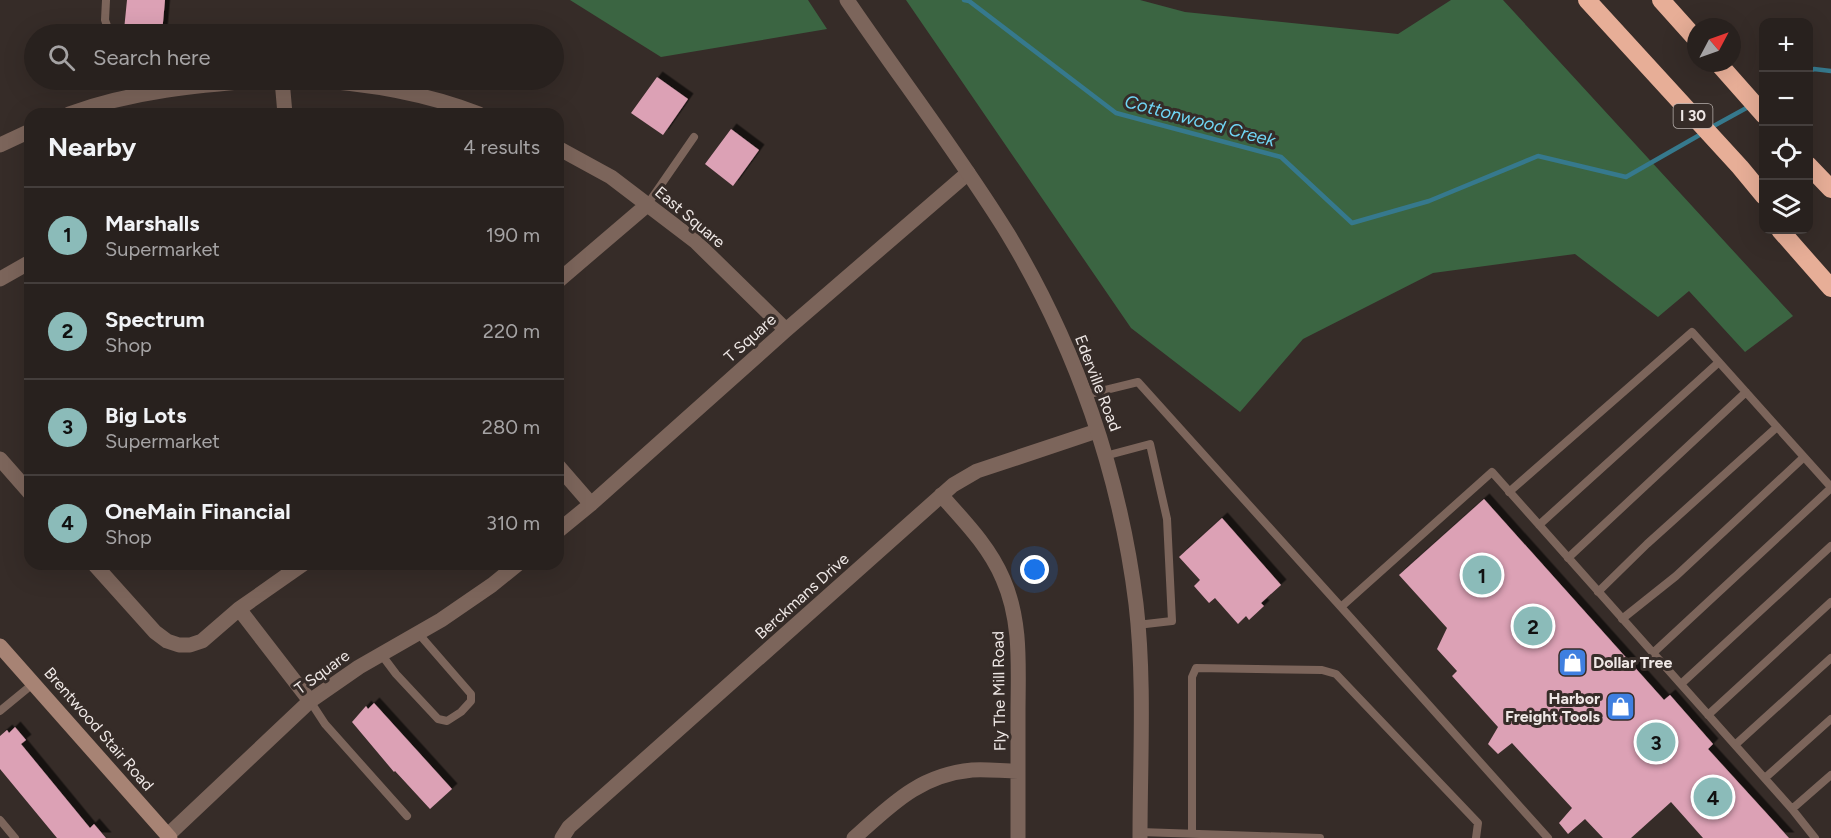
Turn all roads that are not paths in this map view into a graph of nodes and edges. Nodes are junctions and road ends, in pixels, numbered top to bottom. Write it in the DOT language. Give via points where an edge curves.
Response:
graph roads {
  1 [pos="106,0"];
  2 [pos="847,0"];
  3 [pos="1587,0"];
  4 [pos="1662,0"];
  5 [pos="106,24"];
  6 [pos="1687,28"];
  7 [pos="1726,72"];
  8 [pos="130,90"];
  9 [pos="166,90"];
  10 [pos="283,90"];
  11 [pos="391,90"];
  12 [pos="132,96"];
  13 [pos="86,108"];
  14 [pos="284,108"];
  15 [pos="464,108"];
  16 [pos="1759,109"];
  17 [pos="24,133"];
  18 [pos="694,137"];
  19 [pos="0,145"];
  20 [pos="564,151"];
  21 [pos="1813,169"];
  22 [pos="968,173"];
  23 [pos="1831,189"];
  24 [pos="1759,191"];
  25 [pos="647,204"];
  26 [pos="1784,234"];
  27 [pos="1798,234"];
  28 [pos="24,265"];
  29 [pos="1831,271"];
  30 [pos="564,276"];
  31 [pos="0,279"];
  32 [pos="1831,288"];
  33 [pos="786,330"];
  34 [pos="1719,362"];
  35 [pos="1746,392"];
  36 [pos="1085,395"];
  37 [pos="1777,427"];
  38 [pos="1097,431"];
  39 [pos="1106,456"];
  40 [pos="1804,457"];
  41 [pos="2,467"];
  42 [pos="564,472"];
  43 [pos="24,487"];
  44 [pos="1831,488"];
  45 [pos="1509,492"];
  46 [pos="941,495"];
  47 [pos="591,504"];
  48 [pos="1539,525"];
  49 [pos="564,526"];
  50 [pos="1831,546"];
  51 [pos="1568,558"];
  52 [pos="99,570"];
  53 [pos="294,570"];
  54 [pos="510,570"];
  55 [pos="1598,592"];
  56 [pos="1831,602"];
  57 [pos="1341,607"];
  58 [pos="239,609"];
  59 [pos="1623,619"];
  60 [pos="1137,625"];
  61 [pos="418,633"];
  62 [pos="0,646"];
  63 [pos="1653,653"];
  64 [pos="381,654"];
  65 [pos="1831,658"];
  66 [pos="35,683"];
  67 [pos="1681,684"];
  68 [pos="310,701"];
  69 [pos="0,711"];
  70 [pos="1708,715"];
  71 [pos="1831,719"];
  72 [pos="1735,745"];
  73 [pos="1018,771"];
  74 [pos="1831,775"];
  75 [pos="1765,778"];
  76 [pos="1792,809"];
  77 [pos="407,816"];
  78 [pos="0,820"];
  79 [pos="1140,835"];
  80 [pos="1192,836"];
  81 [pos="168,837"];
  82 [pos="15,838"];
  83 [pos="562,838"];
  84 [pos="854,838"];
  85 [pos="1018,838"];
  86 [pos="1320,838"];
  87 [pos="1476,838"];
  88 [pos="1548,838"];
  89 [pos="1815,838"];
  1 -- 5 [label="lane"];
  2 -- 22 [label="street, Ederville Road"];
  3 -- 24 [label="highway, I 30"];
  4 -- 6 [label="highway"];
  7 -- 16 [label="highway"];
  8 -- 12 [label="lane"];
  9 -- 12 [label="street"];
  10 -- 14 [label="street"];
  11 -- 15 [label="street"];
  12 -- 13 [label="street"];
  17 -- 19 [label="street"];
  18 -- 25 [label="lane"];
  20 -- 25 [label="street, East Square" via="611,177"];
  21 -- 23 [label="highway"];
  22 -- 33 [label="street, T Square"];
  22 -- 36 [label="street, Ederville Road" via="1008,236 1057,327"];
  25 -- 30 [label="street"];
  25 -- 33 [label="street, East Square" via="695,241"];
  26 -- 32 [label="highway"];
  27 -- 29 [label="highway"];
  28 -- 31 [label="street"];
  33 -- 47 [label="street, T Square"];
  34 -- 35 [label="lane"];
  34 -- 45 [label="lane" via="1692,332"];
  34 -- 48 [label="lane"];
  35 -- 37 [label="lane"];
  35 -- 51 [label="lane"];
  36 -- 38 [label="street, Ederville Road"];
  36 -- 57 [label="lane" via="1138,382"];
  37 -- 40 [label="lane"];
  37 -- 55 [label="lane"];
  38 -- 39 [label="street, Ederville Road"];
  38 -- 46 [label="street, Berckmans Drive" via="977,471"];
  39 -- 60 [label="street, Ederville Road" via="1129,563"];
  39 -- 60 [label="lane" via="1150,444 1167,519 1172,621"];
  40 -- 44 [label="lane"];
  40 -- 59 [label="lane" via="1676,576"];
  41 -- 43 [label="street"];
  42 -- 47 [label="street"];
  44 -- 63 [label="lane"];
  45 -- 48 [label="lane"];
  45 -- 57 [label="lane" via="1492,472"];
  46 -- 73 [label="street, Fly The Mill Road" via="992,556 1011,598 1018,646"];
  46 -- 83 [label="street, Berckmans Drive" via="568,827"];
  47 -- 49 [label="street, T Square"];
  48 -- 51 [label="lane"];
  50 -- 67 [label="lane"];
  51 -- 55 [label="lane"];
  52 -- 58 [label="street" via="155,632 179,645 202,641"];
  53 -- 58 [label="street"];
  54 -- 61 [label="street, T Square"];
  55 -- 59 [label="lane"];
  56 -- 70 [label="lane"];
  57 -- 88 [label="lane"];
  58 -- 68 [label="street"];
  59 -- 63 [label="lane"];
  60 -- 79 [label="street, Ederville Road"];
  61 -- 64 [label="street, T Square"];
  61 -- 64 [label="lane" via="471,694 471,701 447,721 438,719"];
  62 -- 66 [label="main road, Brentwood Stair Road"];
  63 -- 67 [label="lane"];
  64 -- 68 [label="street, T Square"];
  65 -- 72 [label="lane"];
  66 -- 69 [label="lane"];
  66 -- 81 [label="main road, Brentwood Stair Road"];
  67 -- 70 [label="lane"];
  68 -- 77 [label="lane" via="325,724"];
  68 -- 81 [label="street, T Square"];
  70 -- 72 [label="lane"];
  71 -- 75 [label="lane"];
  72 -- 75 [label="lane"];
  73 -- 84 [label="street" via="972,770 930,781 912,789"];
  73 -- 85 [label="street, Fly The Mill Road"];
  74 -- 76 [label="lane"];
  75 -- 76 [label="lane"];
  76 -- 89 [label="lane"];
  78 -- 82 [label="lane"];
  79 -- 80 [label="lane"];
  80 -- 86 [label="lane"];
  80 -- 87 [label="lane" via="1192,677 1196,668 1208,668 1322,670 1336,674 1478,823"];
}
